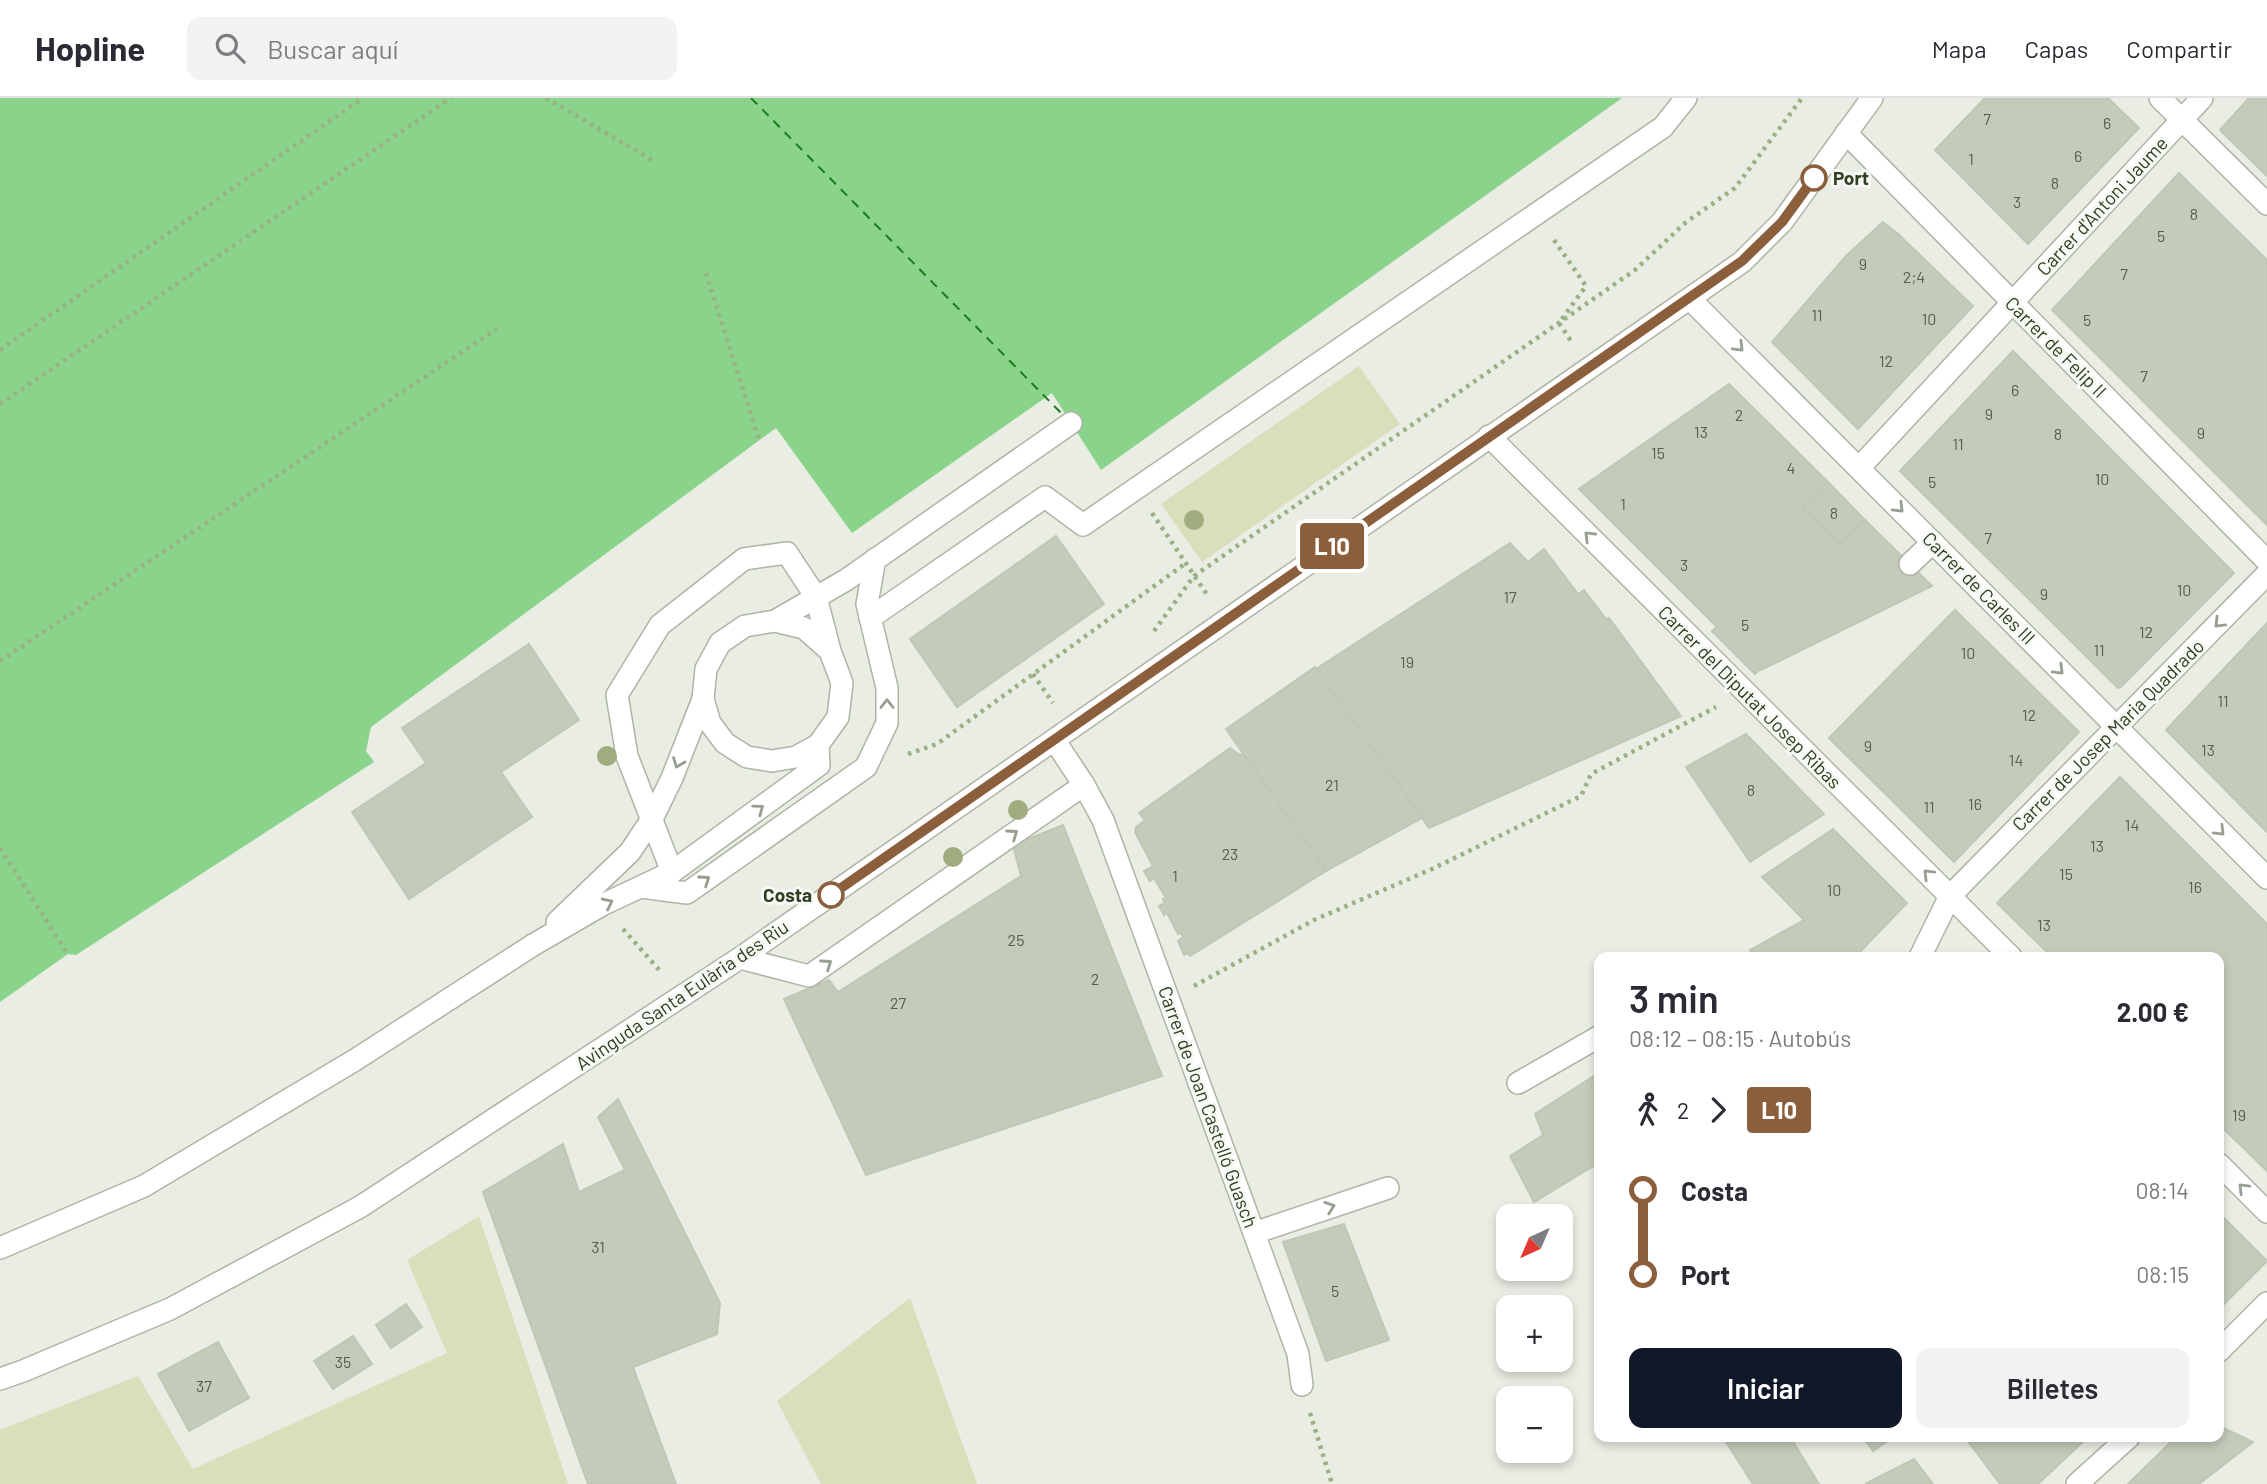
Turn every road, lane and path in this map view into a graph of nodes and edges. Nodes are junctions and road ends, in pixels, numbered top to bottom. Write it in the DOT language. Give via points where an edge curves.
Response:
graph roads {
  1 [pos="363,98"];
  2 [pos="451,98"];
  3 [pos="545,98"];
  4 [pos="1686,98"];
  5 [pos="1802,98"];
  6 [pos="1872,98"];
  7 [pos="2160,98"];
  8 [pos="2202,98"];
  9 [pos="2182,120"];
  10 [pos="1846,134"];
  11 [pos="654,161"];
  12 [pos="2267,204"];
  13 [pos="1536,214"];
  14 [pos="706,273"];
  15 [pos="1690,299"];
  16 [pos="2012,303"];
  17 [pos="1559,323"];
  18 [pos="501,326"];
  19 [pos="0,350"];
  20 [pos="1590,367"];
  21 [pos="0,404"];
  22 [pos="1071,423"];
  23 [pos="1489,436"];
  24 [pos="759,440"];
  25 [pos="1859,468"];
  26 [pos="1136,489"];
  27 [pos="1933,542"];
  28 [pos="875,559"];
  29 [pos="2267,561"];
  30 [pos="1186,563"];
  31 [pos="1910,564"];
  32 [pos="2267,574"];
  33 [pos="1195,576"];
  34 [pos="816,597"];
  35 [pos="870,618"];
  36 [pos="775,621"];
  37 [pos="1225,621"];
  38 [pos="1151,635"];
  39 [pos="830,650"];
  40 [pos="0,661"];
  41 [pos="1745,692"];
  42 [pos="703,699"];
  43 [pos="2116,727"];
  44 [pos="1055,741"];
  45 [pos="818,744"];
  46 [pos="866,767"];
  47 [pos="1084,785"];
  48 [pos="652,819"];
  49 [pos="0,848"];
  50 [pos="672,872"];
  51 [pos="2267,878"];
  52 [pos="641,887"];
  53 [pos="1950,896"];
  54 [pos="602,905"];
  55 [pos="533,945"];
  56 [pos="1922,952"];
  57 [pos="2006,952"];
  58 [pos="68,954"];
  59 [pos="740,958"];
  60 [pos="1191,988"];
  61 [pos="683,996"];
  62 [pos="1594,1039"];
  63 [pos="1518,1083"];
  64 [pos="2224,1169"];
  65 [pos="1388,1188"];
  66 [pos="2267,1212"];
  67 [pos="1254,1233"];
  68 [pos="0,1248"];
  69 [pos="2267,1303"];
  70 [pos="2224,1346"];
  71 [pos="0,1379"];
  72 [pos="1301,1385"];
  73 [pos="2123,1442"];
  74 [pos="1332,1484"];
  75 [pos="2077,1484"];
  1 -- 19 [label="path"];
  2 -- 21 [label="path"];
  3 -- 11 [label="path"];
  4 -- 13 [label="street" via="1663,127"];
  5 -- 17 [label="path" via="1735,188 1685,223 1635,270"];
  6 -- 10 [label="street, Avinguda Santa Eulària des Riu"];
  7 -- 9 [label="street"];
  8 -- 9 [label="street, Carrer d'Antoni Jaume"];
  9 -- 12 [label="street"];
  9 -- 16 [label="street, Carrer d'Antoni Jaume"];
  10 -- 15 [label="street, Avinguda Santa Eulària des Riu" via="1782,222 1742,261"];
  10 -- 16 [label="street, Carrer de Felip II"];
  13 -- 17 [label="path" via="1587,286"];
  13 -- 26 [label="street"];
  14 -- 24 [label="path"];
  15 -- 20 [label="street, Avinguda Santa Eulària des Riu"];
  15 -- 25 [label="street, Carrer de Carles III, one-way"];
  16 -- 25 [label="street, Carrer d'Antoni Jaume"];
  16 -- 29 [label="street, Carrer de Felip II"];
  17 -- 20 [label="path"];
  17 -- 33 [label="path"];
  18 -- 40 [label="path"];
  20 -- 23 [label="street, Avinguda Santa Eulària des Riu"];
  22 -- 28 [label="street"];
  23 -- 37 [label="street, Avinguda Santa Eulària des Riu"];
  41 -- 23 [label="street, Carrer del Diputat Josep Ribas, one-way"];
  25 -- 27 [label="street, Carrer de Carles III, one-way"];
  26 -- 30 [label="path"];
  26 -- 35 [label="street" via="1083,525 1045,497"];
  27 -- 31 [label="street"];
  27 -- 43 [label="street, Carrer de Carles III, one-way"];
  28 -- 34 [label="street"];
  28 -- 35 [label="street" via="867,604"];
  30 -- 33 [label="path"];
  30 -- 46 [label="path" via="937,744"];
  32 -- 43 [label="street, Carrer de Josep Maria Quadrado, one-way"];
  33 -- 37 [label="path"];
  33 -- 38 [label="path"];
  34 -- 36 [label="street"];
  34 -- 39 [label="street"];
  34 -- 48 [label="street" via="787,553 744,559 660,625 617,695 627,756"];
  46 -- 35 [label="street, one-way" via="887,723 887,688"];
  36 -- 39 [label="street" via="804,628"];
  36 -- 42 [label="street" via="745,626 720,643 706,669"];
  37 -- 44 [label="street, Avinguda Santa Eulària des Riu"];
  39 -- 45 [label="street" via="842,683 838,717"];
  53 -- 41 [label="street, Carrer del Diputat Josep Ribas, one-way"];
  41 -- 60 [label="path" via="1591,774 1581,796 1314,920"];
  42 -- 45 [label="street" via="710,723 726,743 747,757 772,761 796,757"];
  42 -- 48 [label="street, one-way"];
  43 -- 51 [label="street, Carrer de Carles III, one-way"];
  43 -- 53 [label="street, Carrer de Josep Maria Quadrado"];
  44 -- 47 [label="street, Carrer de Joan Castelló Guasch"];
  44 -- 59 [label="street, Avinguda Santa Eulària des Riu"];
  50 -- 45 [label="street, one-way" via="819,765"];
  52 -- 46 [label="street, one-way" via="687,893"];
  59 -- 47 [label="street, one-way" via="809,976"];
  47 -- 67 [label="street, Carrer de Joan Castelló Guasch" via="1102,820"];
  48 -- 50 [label="street"];
  48 -- 55 [label="street" via="631,852"];
  49 -- 58 [label="path"];
  50 -- 52 [label="street"];
  54 -- 52 [label="street, one-way"];
  53 -- 56 [label="street, Carrer de Josep Maria Quadrado"];
  53 -- 57 [label="street, Carrer del Diputat Josep Ribas"];
  54 -- 55 [label="street"];
  54 -- 61 [label="path"];
  55 -- 68 [label="street" via="355,1060 144,1186"];
  59 -- 61 [label="street, Avinguda Santa Eulària des Riu"];
  61 -- 71 [label="street, Avinguda Santa Eulària des Riu" via="360,1207 170,1309"];
  62 -- 63 [label="street"];
  66 -- 64 [label="street, one-way"];
  67 -- 65 [label="street, one-way"];
  67 -- 72 [label="street, Carrer de Joan Castelló Guasch" via="1298,1354"];
  69 -- 70 [label="street"];
  72 -- 74 [label="path"];
  73 -- 75 [label="street"];
}
